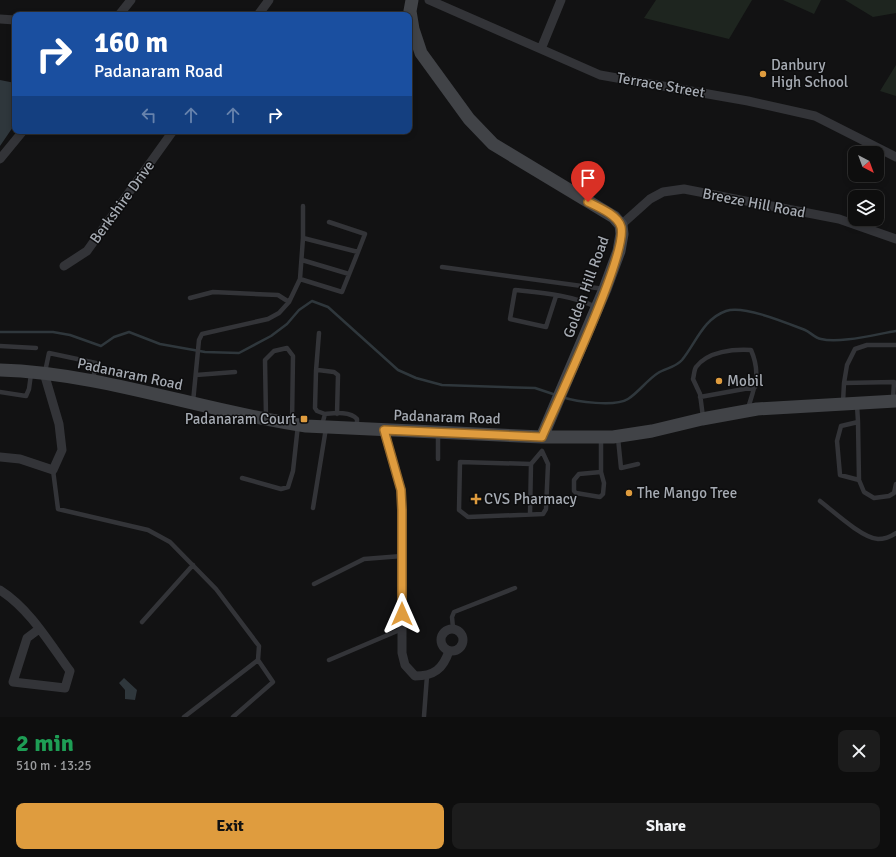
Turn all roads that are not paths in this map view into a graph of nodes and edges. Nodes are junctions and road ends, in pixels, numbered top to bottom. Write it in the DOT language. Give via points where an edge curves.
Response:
graph roads {
  1 [pos="131,0"];
  2 [pos="269,0"];
  3 [pos="412,0"];
  4 [pos="561,0"];
  5 [pos="435,1"];
  6 [pos="121,12"];
  7 [pos="260,12"];
  8 [pos="410,12"];
  9 [pos="0,19"];
  10 [pos="12,20"];
  11 [pos="412,23"];
  12 [pos="541,49"];
  13 [pos="21,134"];
  14 [pos="171,134"];
  15 [pos="896,157"];
  16 [pos="0,159"];
  17 [pos="304,206"];
  18 [pos="329,222"];
  19 [pos="621,225"];
  20 [pos="303,238"];
  21 [pos="896,239"];
  22 [pos="358,252"];
  23 [pos="302,260"];
  24 [pos="64,266"];
  25 [pos="442,268"];
  26 [pos="349,274"];
  27 [pos="300,279"];
  28 [pos="605,289"];
  29 [pos="556,296"];
  30 [pos="190,298"];
  31 [pos="289,302"];
  32 [pos="598,308"];
  33 [pos="319,333"];
  34 [pos="896,345"];
  35 [pos="0,346"];
  36 [pos="36,348"];
  37 [pos="0,370"];
  38 [pos="316,371"];
  39 [pos="31,372"];
  40 [pos="235,372"];
  41 [pos="44,373"];
  42 [pos="196,376"];
  43 [pos="895,381"];
  44 [pos="93,382"];
  45 [pos="844,382"];
  46 [pos="755,387"];
  47 [pos="0,392"];
  48 [pos="700,397"];
  49 [pos="895,401"];
  50 [pos="193,403"];
  51 [pos="857,403"];
  52 [pos="842,404"];
  53 [pos="747,411"];
  54 [pos="325,414"];
  55 [pos="337,414"];
  56 [pos="703,418"];
  57 [pos="266,420"];
  58 [pos="858,422"];
  59 [pos="295,425"];
  60 [pos="324,427"];
  61 [pos="357,429"];
  62 [pos="384,430"];
  63 [pos="438,432"];
  64 [pos="618,436"];
  65 [pos="600,437"];
  66 [pos="542,444"];
  67 [pos="0,457"];
  68 [pos="438,459"];
  69 [pos="531,464"];
  70 [pos="638,464"];
  71 [pos="53,470"];
  72 [pos="601,472"];
  73 [pos="242,478"];
  74 [pos="859,480"];
  75 [pos="896,484"];
  76 [pos="820,501"];
  77 [pos="313,508"];
  78 [pos="530,514"];
  79 [pos="896,533"];
  80 [pos="402,556"];
  81 [pos="193,565"];
  82 [pos="314,584"];
  83 [pos="515,588"];
  84 [pos="0,590"];
  85 [pos="142,622"];
  86 [pos="453,628"];
  87 [pos="39,629"];
  88 [pos="402,629"];
  89 [pos="449,650"];
  90 [pos="258,660"];
  91 [pos="330,660"];
  92 [pos="427,676"];
  93 [pos="424,716"];
  94 [pos="184,717"];
  95 [pos="233,717"];
  1 -- 6 [label="street"];
  2 -- 7 [label="street"];
  3 -- 8 [label="main road, Golden Hill Road"];
  4 -- 12 [label="street"];
  5 -- 12 [label="street, Terrace Street"];
  9 -- 10 [label="street"];
  11 -- 19 [label="main road, Golden Hill Road" via="421,53 469,119 493,144 614,216"];
  12 -- 15 [label="street, Terrace Street" via="600,75 748,101 815,116"];
  13 -- 16 [label="street"];
  14 -- 24 [label="street, Berkshire Drive" via="86,250"];
  17 -- 20 [label="lane"];
  18 -- 22 [label="lane" via="365,234"];
  19 -- 21 [label="street, Breeze Hill Road" via="663,192 684,189 839,219"];
  19 -- 28 [label="main road, Golden Hill Road" via="619,251"];
  20 -- 22 [label="lane"];
  20 -- 23 [label="lane"];
  22 -- 26 [label="lane"];
  23 -- 26 [label="lane"];
  23 -- 27 [label="lane"];
  25 -- 28 [label="lane"];
  26 -- 27 [label="lane" via="342,292"];
  27 -- 31 [label="lane"];
  28 -- 32 [label="main road, Golden Hill Road"];
  29 -- 29 [label="lane" via="515,290 510,319 546,327"];
  29 -- 32 [label="lane" via="573,298"];
  30 -- 31 [label="lane" via="213,292 278,295"];
  31 -- 42 [label="lane" via="279,313 268,319 205,332 199,340"];
  32 -- 66 [label="main road, Golden Hill Road" via="548,423"];
  33 -- 38 [label="lane"];
  34 -- 45 [label="lane" via="867,345 855,349 847,365"];
  35 -- 36 [label="lane"];
  37 -- 39 [label="main road, Padanaram Road"];
  38 -- 54 [label="lane" via="315,408 316,411"];
  38 -- 55 [label="lane" via="334,372 338,375"];
  39 -- 41 [label="main road, Padanaram Road"];
  39 -- 47 [label="lane" via="30,389 26,396"];
  40 -- 42 [label="lane"];
  41 -- 44 [label="main road, Padanaram Road"];
  41 -- 44 [label="lane" via="49,353 96,364"];
  41 -- 71 [label="street" via="59,424 62,450"];
  42 -- 50 [label="lane"];
  43 -- 45 [label="lane"];
  43 -- 49 [label="lane"];
  44 -- 50 [label="main road, Padanaram Road"];
  45 -- 52 [label="lane"];
  46 -- 48 [label="lane"];
  46 -- 48 [label="lane" via="758,378 757,368 751,350 733,349 706,359 696,368 693,379"];
  46 -- 53 [label="lane"];
  48 -- 56 [label="lane"];
  49 -- 51 [label="main road, Padanaram Road"];
  50 -- 57 [label="main road, Padanaram Road"];
  51 -- 52 [label="main road, Padanaram Road"];
  51 -- 58 [label="lane"];
  52 -- 53 [label="main road, Padanaram Road"];
  53 -- 56 [label="main road, Padanaram Road"];
  54 -- 55 [label="lane"];
  54 -- 60 [label="lane"];
  55 -- 61 [label="lane" via="355,416"];
  56 -- 64 [label="main road, Padanaram Road" via="652,431"];
  57 -- 59 [label="main road, Padanaram Road"];
  57 -- 59 [label="lane" via="265,360 274,351 287,348 294,356"];
  58 -- 74 [label="lane"];
  58 -- 74 [label="lane" via="841,426 837,441 840,475"];
  59 -- 60 [label="main road, Padanaram Road"];
  59 -- 73 [label="lane" via="293,470 288,487 281,489"];
  60 -- 61 [label="main road, Padanaram Road"];
  60 -- 77 [label="lane"];
  61 -- 62 [label="main road, Padanaram Road"];
  62 -- 63 [label="main road, Padanaram Road"];
  62 -- 80 [label="street" via="401,490"];
  63 -- 66 [label="main road, Padanaram Road"];
  63 -- 68 [label="lane"];
  64 -- 65 [label="main road, Padanaram Road"];
  64 -- 70 [label="lane" via="621,468"];
  65 -- 66 [label="main road, Padanaram Road"];
  65 -- 72 [label="lane"];
  66 -- 69 [label="lane"];
  66 -- 78 [label="lane" via="548,464 546,509 543,514"];
  67 -- 71 [label="street" via="20,459"];
  69 -- 78 [label="lane"];
  69 -- 78 [label="lane" via="460,462 458,510 468,518"];
  71 -- 81 [label="lane" via="58,509 148,530 170,542"];
  72 -- 72 [label="lane" via="603,494 600,496 574,491 574,480 579,474"];
  74 -- 75 [label="lane" via="864,492 874,498 894,493"];
  76 -- 79 [label="lane" via="866,535 885,539"];
  80 -- 82 [label="lane" via="364,559"];
  80 -- 88 [label="street"];
  81 -- 85 [label="lane"];
  81 -- 90 [label="lane" via="216,589 259,646"];
  83 -- 86 [label="lane" via="454,612"];
  84 -- 87 [label="street" via="11,597"];
  86 -- 89 [label="street" via="445,631 441,638 443,646"];
  86 -- 89 [label="street" via="461,632 464,640 461,647"];
  87 -- 87 [label="street" via="70,671 65,688 14,682 27,638"];
  88 -- 91 [label="lane"];
  88 -- 92 [label="street" via="405,665 415,676"];
  89 -- 92 [label="street" via="446,662"];
  90 -- 94 [label="lane"];
  90 -- 95 [label="lane" via="273,682"];
  92 -- 93 [label="lane"];
}
